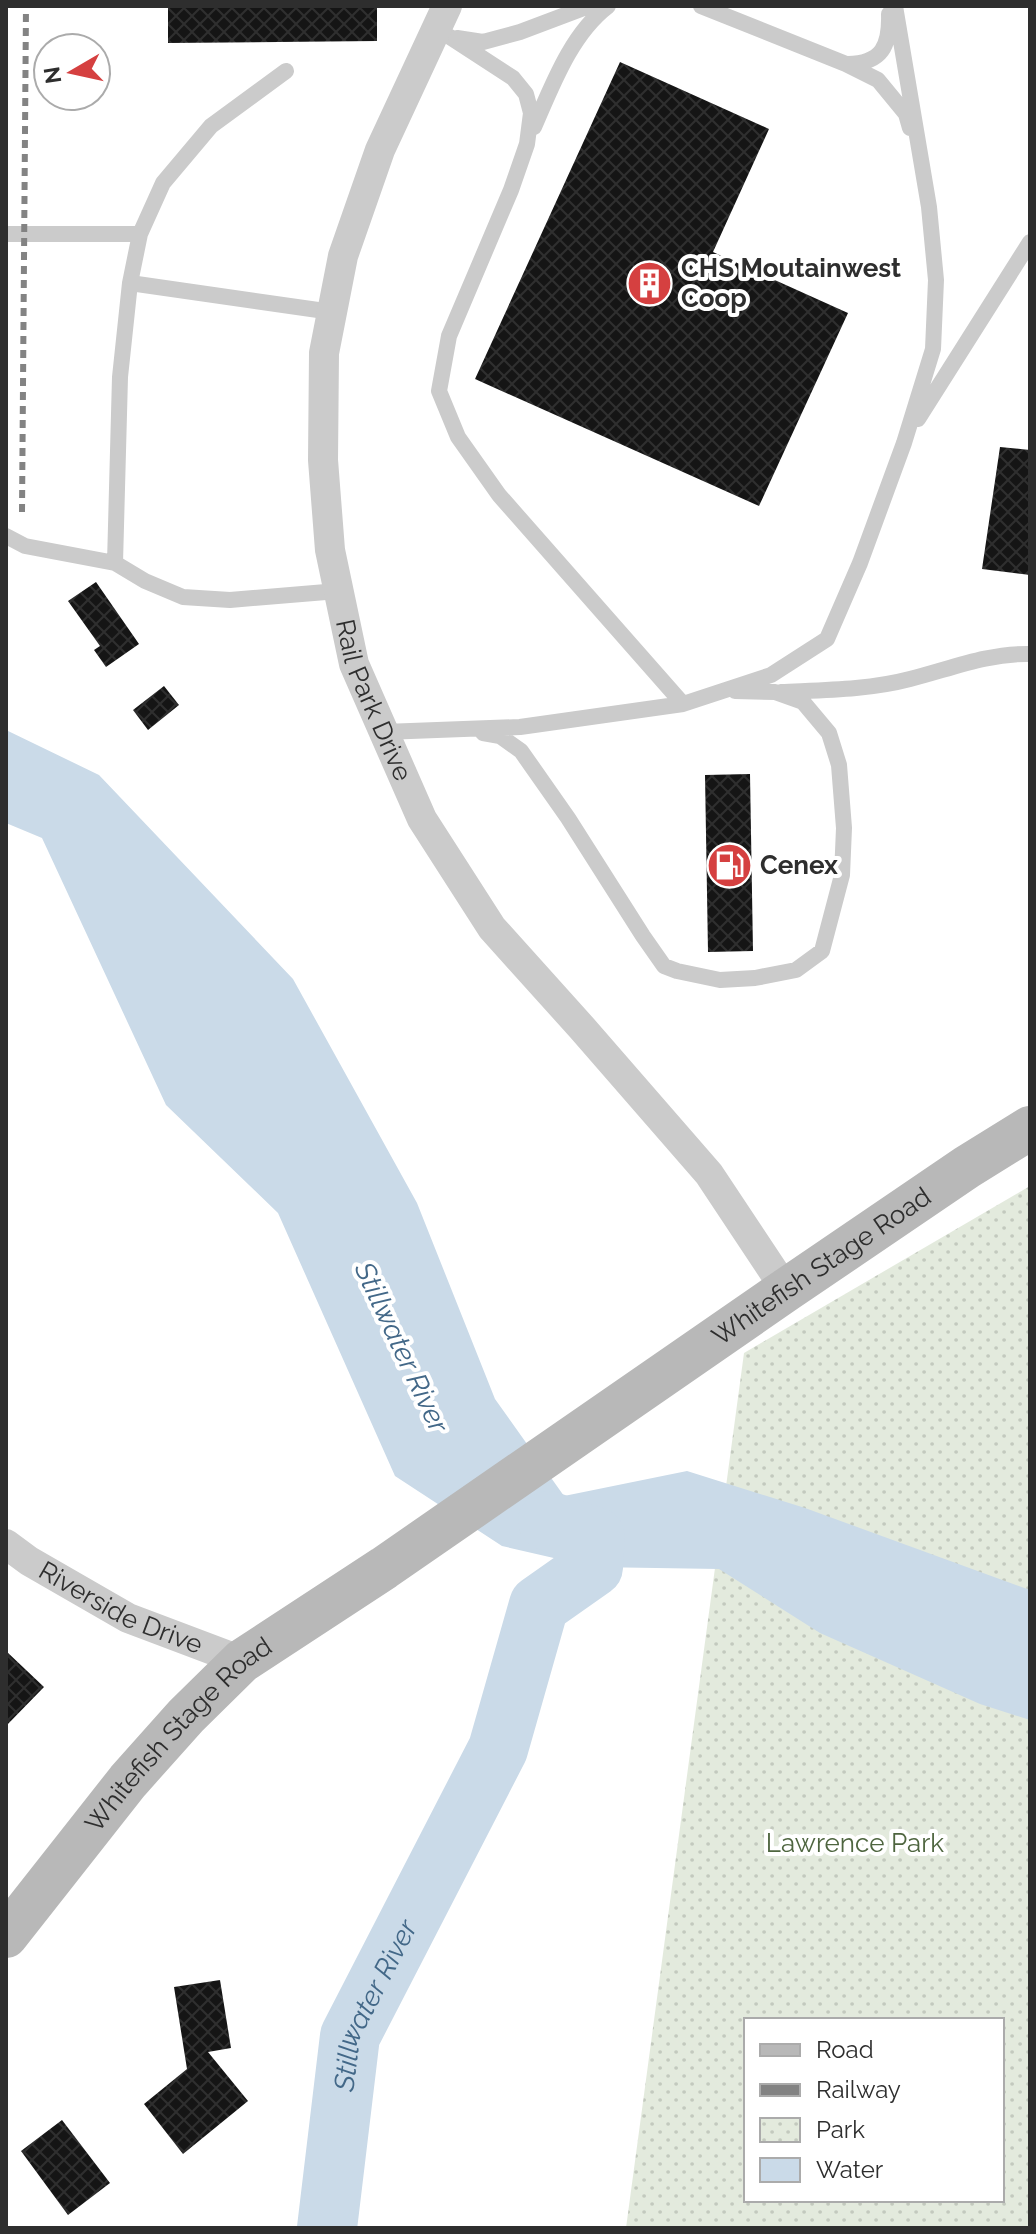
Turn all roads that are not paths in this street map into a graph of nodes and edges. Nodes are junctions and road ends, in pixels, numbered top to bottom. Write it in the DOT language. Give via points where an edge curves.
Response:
graph roads {
  1 [pos="447,6"];
  2 [pos="589,6"];
  3 [pos="608,6"];
  4 [pos="701,6"];
  5 [pos="892,6"];
  6 [pos="441,36"];
  7 [pos="846,64"];
  8 [pos="286,71"];
  9 [pos="527,144"];
  10 [pos="925,176"];
  11 [pos="6,234"];
  12 [pos="140,234"];
  13 [pos="1030,242"];
  14 [pos="130,283"];
  15 [pos="332,312"];
  16 [pos="889,482"];
  17 [pos="6,536"];
  18 [pos="115,563"];
  19 [pos="338,591"];
  20 [pos="1030,654"];
  21 [pos="723,691"];
  22 [pos="775,692"];
  23 [pos="683,704"];
  24 [pos="462,728"];
  25 [pos="384,732"];
  26 [pos="1030,1128"];
  27 [pos="786,1290"];
  28 [pos="6,1544"];
  29 [pos="242,1661"];
  30 [pos="6,1936"];
  1 -- 6 [label="street, Rail Park Drive"];
  2 -- 6 [label="lane" via="483,42"];
  3 -- 9 [label="lane" via="593,17 572,50"];
  4 -- 7 [label="lane"];
  5 -- 7 [label="lane" via="886,45 876,58"];
  5 -- 10 [label="lane"];
  6 -- 9 [label="lane" via="513,78 526,94 531,113"];
  6 -- 15 [label="street, Rail Park Drive" via="380,150 343,256"];
  7 -- 10 [label="lane" via="878,80 906,114"];
  8 -- 12 [label="lane" via="211,126 163,183"];
  9 -- 23 [label="lane" via="449,336 439,391 458,437 499,495"];
  10 -- 16 [label="lane" via="936,280 933,349"];
  11 -- 12 [label="lane"];
  12 -- 14 [label="lane"];
  13 -- 16 [label="lane" via="922,412"];
  14 -- 15 [label="lane"];
  14 -- 18 [label="lane" via="120,377"];
  15 -- 19 [label="street, Rail Park Drive" via="324,353 323,460"];
  16 -- 21 [label="lane" via="827,639 771,675"];
  17 -- 18 [label="lane" via="25,546"];
  18 -- 19 [label="lane" via="183,597 230,600"];
  19 -- 25 [label="street, Rail Park Drive" via="354,664"];
  20 -- 22 [label="lane" via="972,661 908,680"];
  21 -- 22 [label="lane"];
  21 -- 23 [label="lane"];
  22 -- 24 [label="lane" via="803,702 829,733 839,765 842,875 822,951 796,970 755,978 720,980 664,966 521,751 500,736"];
  23 -- 24 [label="lane" via="520,727"];
  24 -- 25 [label="lane"];
  25 -- 27 [label="street, Rail Park Drive" via="422,819 492,928 709,1174"];
  26 -- 27 [label="main road, Whitefish Stage Road"];
  27 -- 29 [label="main road, Whitefish Stage Road"];
  28 -- 29 [label="street, Riverside Drive" via="128,1618"];
  29 -- 30 [label="main road, Whitefish Stage Road" via="128,1781"];
}
